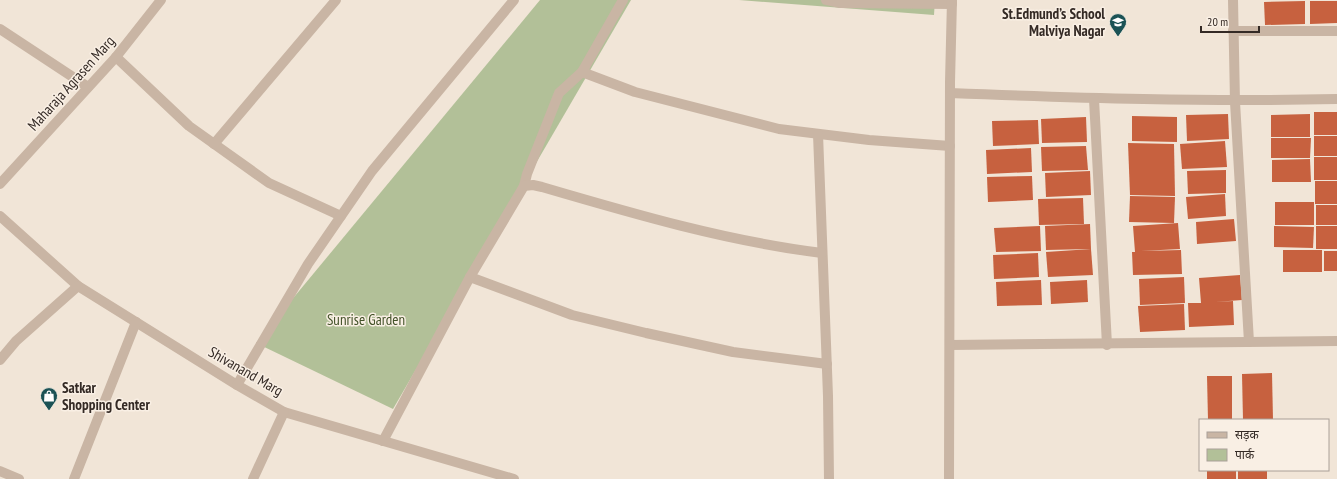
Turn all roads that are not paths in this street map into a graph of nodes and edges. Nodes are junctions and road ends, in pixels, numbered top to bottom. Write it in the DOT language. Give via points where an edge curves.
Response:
graph roads {
  1 [pos="161,0"];
  2 [pos="336,0"];
  3 [pos="514,0"];
  4 [pos="623,0"];
  5 [pos="826,0"];
  6 [pos="1233,0"];
  7 [pos="952,2"];
  8 [pos="0,29"];
  9 [pos="1233,31"];
  10 [pos="1337,31"];
  11 [pos="116,57"];
  12 [pos="582,72"];
  13 [pos="88,87"];
  14 [pos="950,93"];
  15 [pos="1094,99"];
  16 [pos="1337,99"];
  17 [pos="1235,102"];
  18 [pos="818,134"];
  19 [pos="214,144"];
  20 [pos="950,146"];
  21 [pos="0,184"];
  22 [pos="524,186"];
  23 [pos="0,216"];
  24 [pos="341,216"];
  25 [pos="822,253"];
  26 [pos="470,277"];
  27 [pos="78,286"];
  28 [pos="136,322"];
  29 [pos="1337,341"];
  30 [pos="1249,342"];
  31 [pos="950,345"];
  32 [pos="1107,345"];
  33 [pos="0,360"];
  34 [pos="827,364"];
  35 [pos="237,385"];
  36 [pos="284,412"];
  37 [pos="383,441"];
  38 [pos="0,471"];
  39 [pos="499,477"];
  40 [pos="20,479"];
  41 [pos="74,479"];
  42 [pos="253,479"];
  43 [pos="514,479"];
  44 [pos="829,479"];
  45 [pos="949,479"];
  1 -- 11 [label="street, Maharaja Agrasen Marg"];
  2 -- 19 [label="street"];
  3 -- 24 [label="street" via="372,171"];
  4 -- 12 [label="street"];
  5 -- 7 [label="street" via="839,3"];
  6 -- 9 [label="street"];
  7 -- 14 [label="street"];
  8 -- 13 [label="street"];
  9 -- 10 [label="street"];
  9 -- 17 [label="street"];
  11 -- 13 [label="street, Maharaja Agrasen Marg"];
  11 -- 19 [label="street" via="189,126"];
  12 -- 18 [label="street" via="635,92 779,129"];
  12 -- 22 [label="street" via="559,93"];
  13 -- 21 [label="street, Maharaja Agrasen Marg"];
  14 -- 15 [label="street"];
  14 -- 20 [label="street"];
  15 -- 17 [label="street"];
  15 -- 32 [label="street"];
  16 -- 17 [label="street"];
  17 -- 30 [label="street"];
  18 -- 20 [label="street"];
  18 -- 25 [label="street"];
  19 -- 24 [label="street" via="269,183"];
  20 -- 31 [label="street"];
  22 -- 25 [label="street" via="542,187 685,228"];
  22 -- 26 [label="street"];
  23 -- 27 [label="street, Shivanand Marg"];
  24 -- 35 [label="street" via="308,264"];
  25 -- 34 [label="street"];
  26 -- 34 [label="street" via="572,315 734,352"];
  26 -- 37 [label="street"];
  27 -- 28 [label="street, Shivanand Marg"];
  27 -- 33 [label="street" via="16,341"];
  28 -- 35 [label="street, Shivanand Marg"];
  28 -- 41 [label="street"];
  29 -- 30 [label="street"];
  30 -- 32 [label="street"];
  31 -- 32 [label="street"];
  31 -- 45 [label="street"];
  34 -- 44 [label="street"];
  35 -- 36 [label="street, Shivanand Marg"];
  36 -- 37 [label="street, Shivanand Marg"];
  36 -- 42 [label="street"];
  37 -- 39 [label="street, Shivanand Marg"];
  38 -- 40 [label="street"];
  39 -- 43 [label="street, Shivanand Marg"];
}
